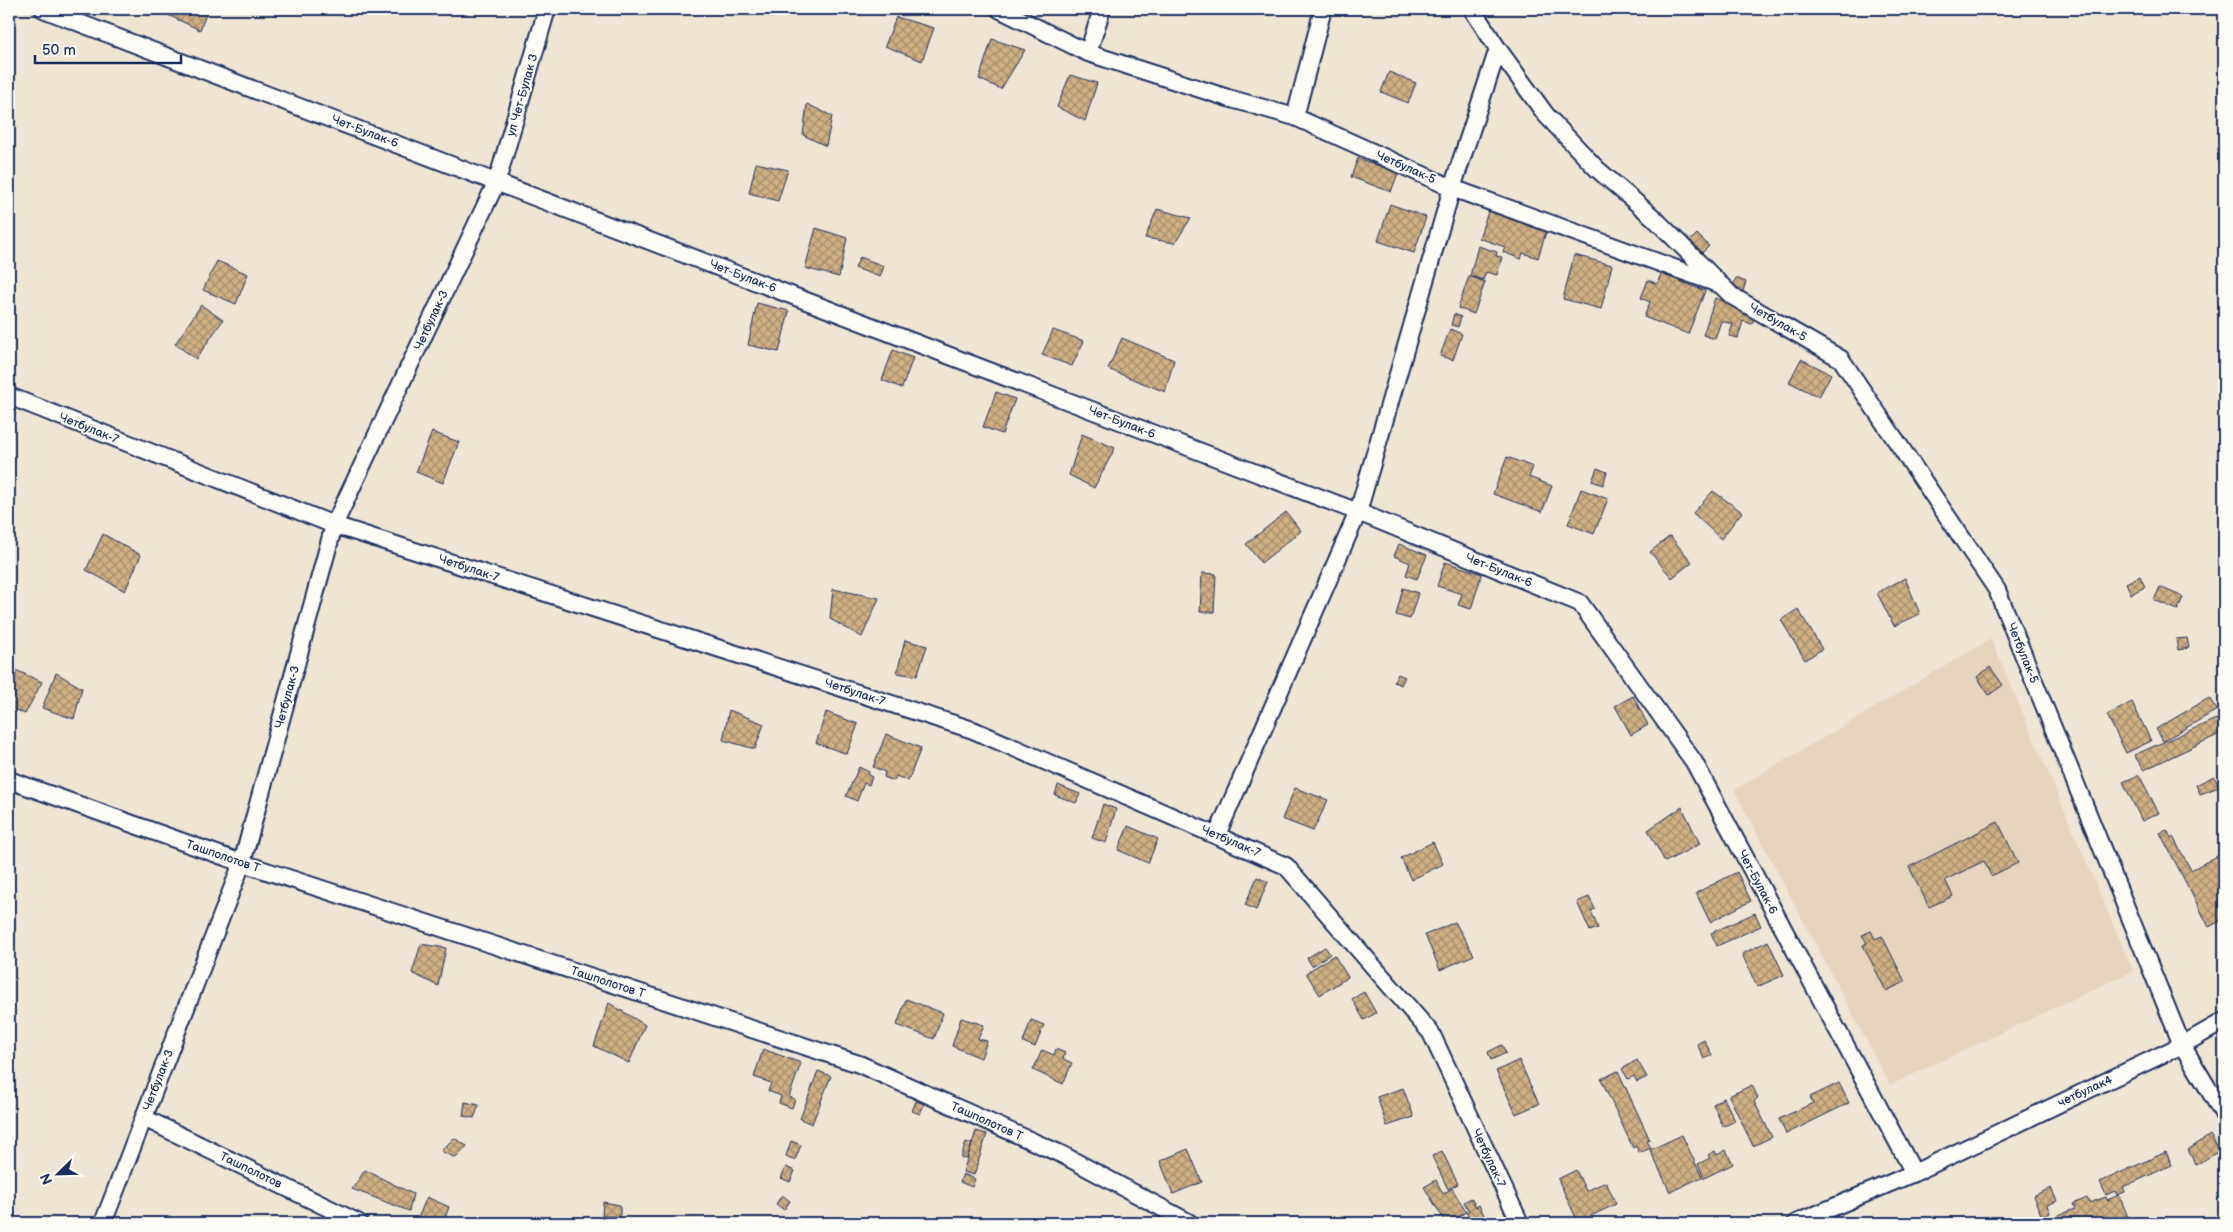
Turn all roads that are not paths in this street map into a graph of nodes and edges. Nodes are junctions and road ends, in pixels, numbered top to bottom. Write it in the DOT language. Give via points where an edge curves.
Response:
graph roads {
  1 [pos="43,9"];
  2 [pos="547,9"];
  3 [pos="999,9"];
  4 [pos="1102,9"];
  5 [pos="1323,9"];
  6 [pos="1472,9"];
  7 [pos="1498,49"];
  8 [pos="1088,53"];
  9 [pos="1295,117"];
  10 [pos="496,181"];
  11 [pos="1452,188"];
  12 [pos="1721,285"];
  13 [pos="9,396"];
  14 [pos="1358,512"];
  15 [pos="334,525"];
  16 [pos="9,780"];
  17 [pos="1216,835"];
  18 [pos="242,863"];
  19 [pos="2224,1021"];
  20 [pos="2182,1045"];
  21 [pos="2224,1115"];
  22 [pos="144,1118"];
  23 [pos="1914,1173"];
  24 [pos="103,1223"];
  25 [pos="359,1223"];
  26 [pos="1190,1223"];
  27 [pos="1520,1223"];
  28 [pos="1796,1223"];
  1 -- 10 [label="street, Чет-Булак-6"];
  2 -- 10 [label="street, ул Чет-Булак 3"];
  3 -- 8 [label="street, Четбулак-5"];
  4 -- 8 [label="street"];
  5 -- 9 [label="street"];
  6 -- 7 [label="street"];
  7 -- 11 [label="street"];
  7 -- 12 [label="street" via="1546,115 1598,169 1654,218"];
  8 -- 9 [label="street, Четбулак-5"];
  9 -- 11 [label="street, Четбулак-5"];
  10 -- 14 [label="street, Чет-Булак-6"];
  10 -- 15 [label="street, Четбулак-3"];
  11 -- 12 [label="street, Четбулак-5"];
  11 -- 14 [label="street"];
  12 -- 20 [label="street, Четбулак-5" via="1732,296 1842,359 1996,590"];
  13 -- 15 [label="street, Четбулак-7"];
  14 -- 17 [label="street"];
  14 -- 23 [label="street, Чет-Булак-6" via="1580,603 1694,762"];
  15 -- 17 [label="street, Четбулак-7" via="973,730"];
  15 -- 18 [label="street, Четбулак-3"];
  16 -- 18 [label="street, Ташполотов Т"];
  17 -- 27 [label="street, Четбулак-7" via="1286,866 1431,1033"];
  18 -- 22 [label="street, Четбулак-3"];
  18 -- 26 [label="street, Ташполотов Т" via="859,1064 1062,1155"];
  19 -- 20 [label="street, четбулак4"];
  20 -- 21 [label="street"];
  20 -- 23 [label="street, четбулак4"];
  22 -- 24 [label="street, Четбулак-3"];
  22 -- 25 [label="street, Ташполотов"];
  23 -- 28 [label="street, четбулак4"];
}
